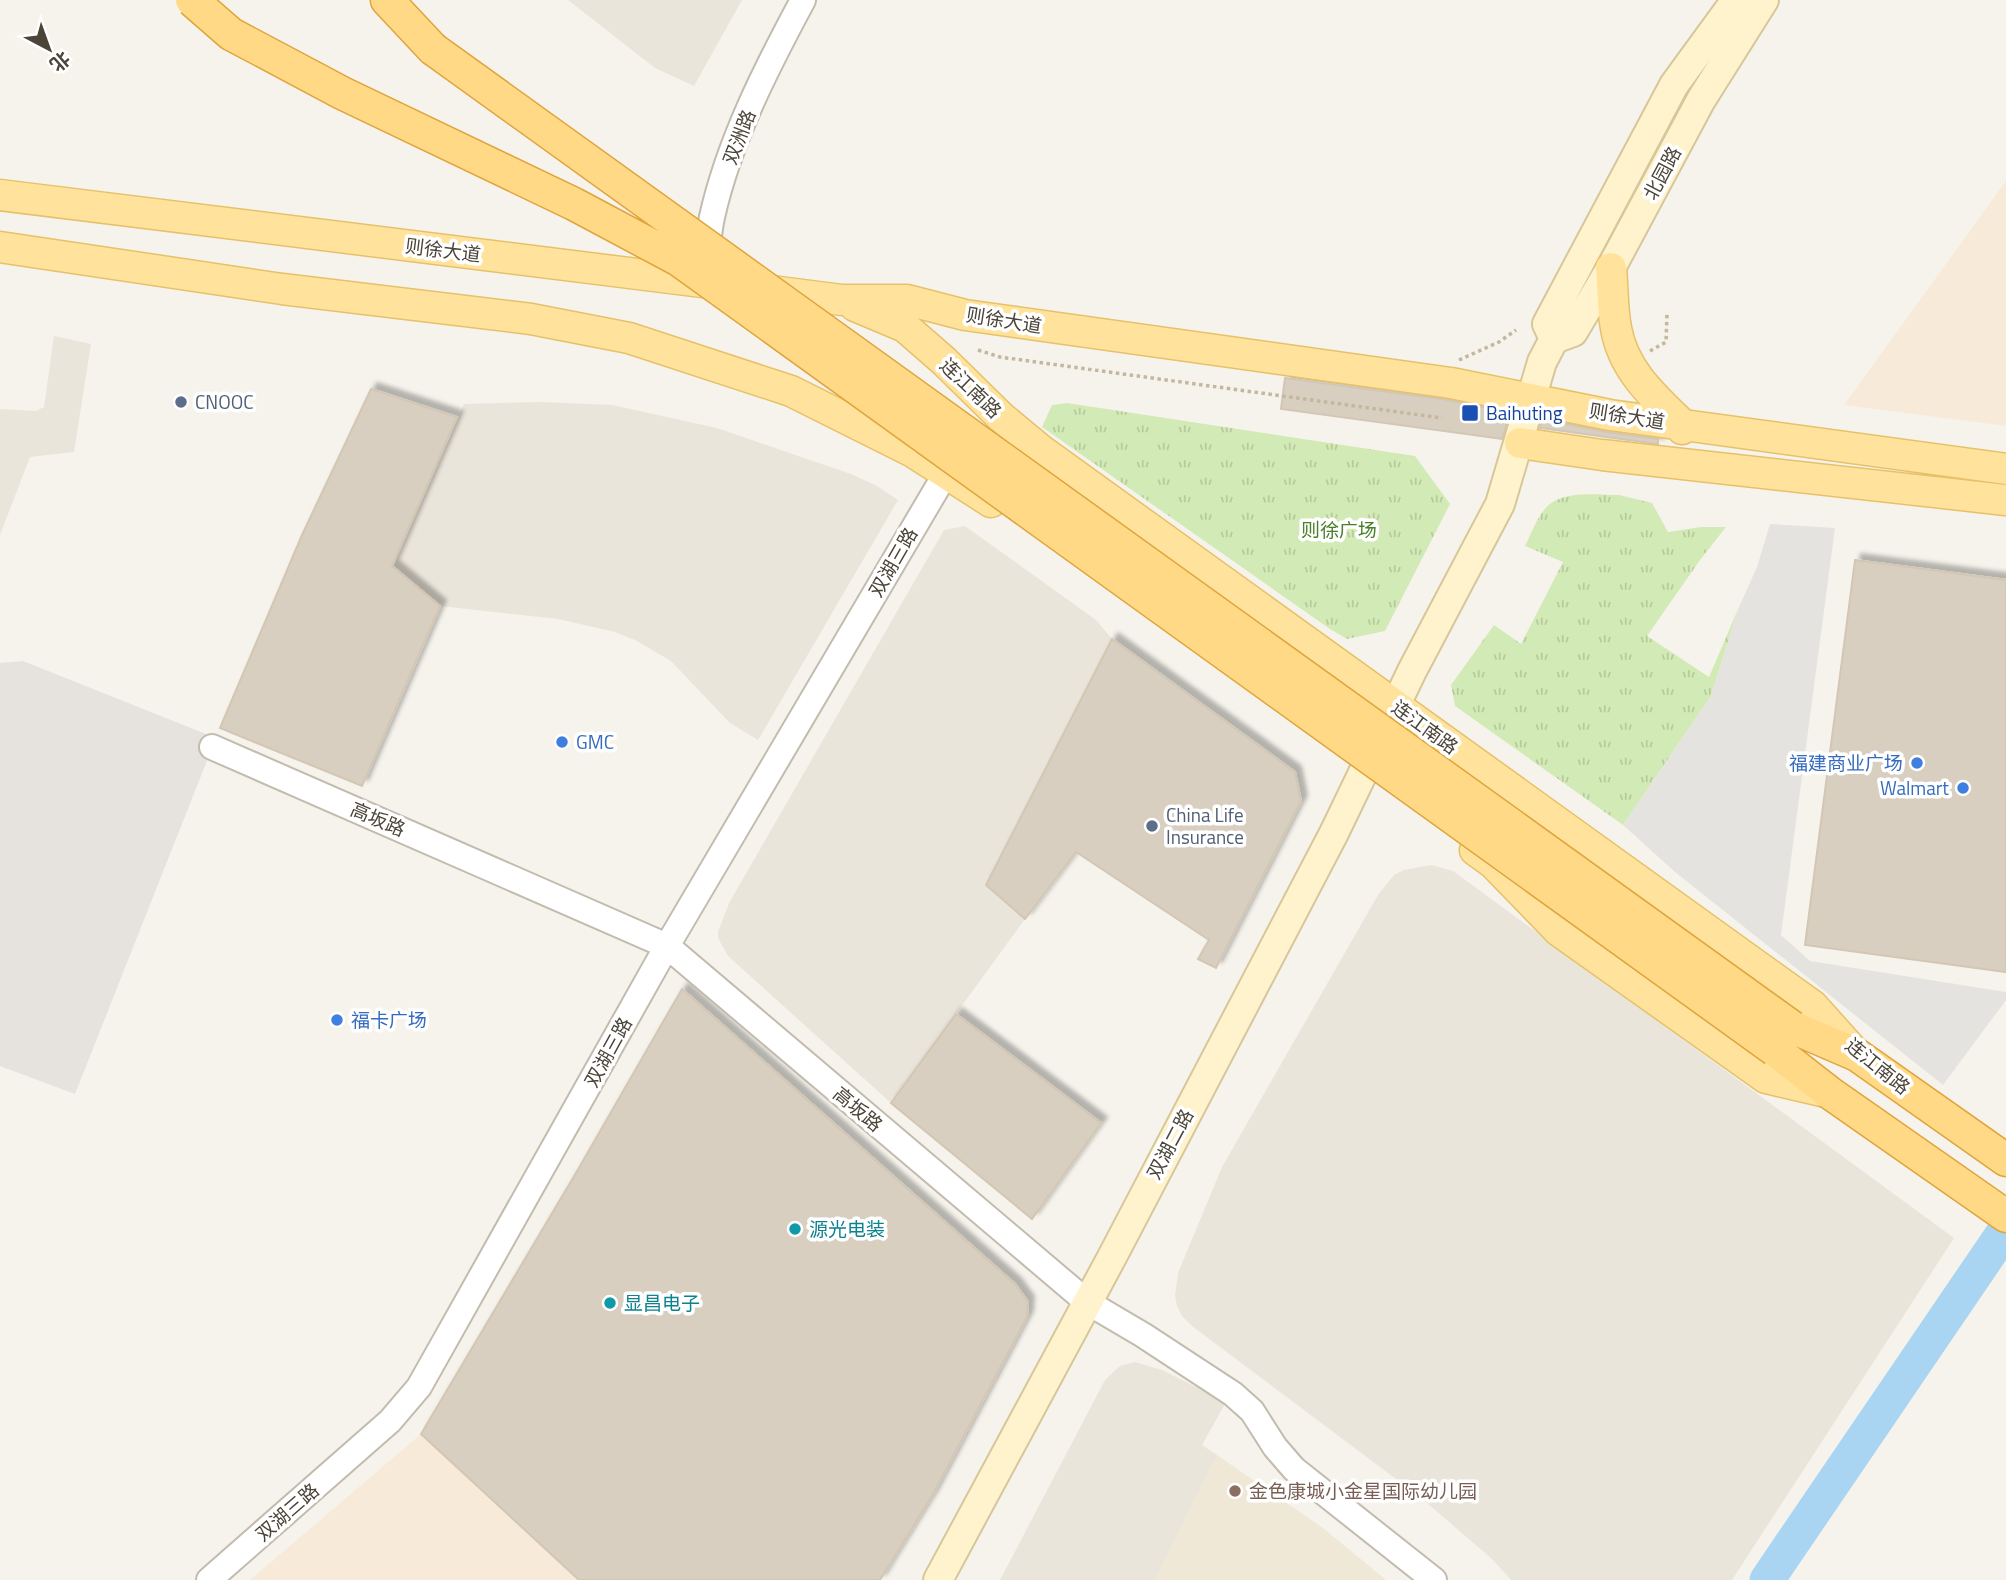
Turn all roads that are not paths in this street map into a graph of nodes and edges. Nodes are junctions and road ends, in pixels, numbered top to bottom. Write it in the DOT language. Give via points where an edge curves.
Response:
graph roads {
  1 [pos="192,0"];
  2 [pos="387,0"];
  3 [pos="803,0"];
  4 [pos="1736,0"];
  5 [pos="1764,0"];
  6 [pos="0,195"];
  7 [pos="0,247"];
  8 [pos="1584,254"];
  9 [pos="1611,268"];
  10 [pos="704,282"];
  11 [pos="842,300"];
  12 [pos="1554,339"];
  13 [pos="1531,399"];
  14 [pos="1683,425"];
  15 [pos="1520,443"];
  16 [pos="1678,464"];
  17 [pos="2006,468"];
  18 [pos="946,473"];
  19 [pos="2006,500"];
  20 [pos="1395,705"];
  21 [pos="212,747"];
  22 [pos="1364,769"];
  23 [pos="667,946"];
  24 [pos="1784,1038"];
  25 [pos="1857,1055"];
  26 [pos="1830,1093"];
  27 [pos="2006,1160"];
  28 [pos="1999,1212"];
  29 [pos="1087,1302"];
  30 [pos="209,1580"];
  31 [pos="939,1580"];
  32 [pos="1434,1580"];
  1 -- 24 [label="highway, bridge" via="231,34 253,46 679,260"];
  2 -- 24 [label="highway, bridge" via="433,49"];
  3 -- 10 [label="street, 双洲路" via="735,140 711,218"];
  4 -- 8 [label="main road, 北园路" via="1674,85"];
  5 -- 9 [label="main road, 北园路" via="1700,100"];
  6 -- 10 [label="main road, 则徐大道"];
  7 -- 18 [label="main road" via="282,289 531,319 629,338 791,391 884,436"];
  8 -- 9 [label="main road"];
  8 -- 12 [label="main road, 北园路" via="1547,324"];
  9 -- 12 [label="main road, 北园路" via="1573,332"];
  9 -- 14 [label="main road" via="1616,329 1628,363"];
  10 -- 11 [label="main road, 则徐大道"];
  11 -- 13 [label="main road, 则徐大道" via="907,300 965,315 1451,383"];
  11 -- 20 [label="main road, 连江南路" via="905,327 1042,451"];
  12 -- 13 [label="main road, 北园路"];
  13 -- 14 [label="main road, 则徐大道"];
  13 -- 15 [label="main road, 北园路"];
  14 -- 16 [label="main road"];
  14 -- 17 [label="main road, 则徐大道"];
  15 -- 16 [label="main road, 则徐大道"];
  15 -- 20 [label="main road, 北园路" via="1500,504"];
  16 -- 19 [label="main road, 则徐大道"];
  18 -- 22 [label="main road"];
  18 -- 23 [label="street, 双湖三路"];
  20 -- 22 [label="main road, 双湖二路"];
  20 -- 25 [label="main road, 连江南路" via="1813,1006"];
  21 -- 23 [label="street, 高坂路"];
  22 -- 26 [label="main road" via="1493,863 1559,931 1766,1078"];
  22 -- 29 [label="main road, 双湖二路"];
  23 -- 29 [label="street, 高坂路"];
  23 -- 30 [label="street, 双湖三路" via="415,1393 390,1421"];
  24 -- 25 [label="highway"];
  24 -- 26 [label="highway"];
  25 -- 27 [label="highway, 连江南路"];
  26 -- 28 [label="highway"];
  29 -- 31 [label="main road, 双湖二路"];
  29 -- 32 [label="street, 高坂路" via="1233,1394 1294,1469"];
}
